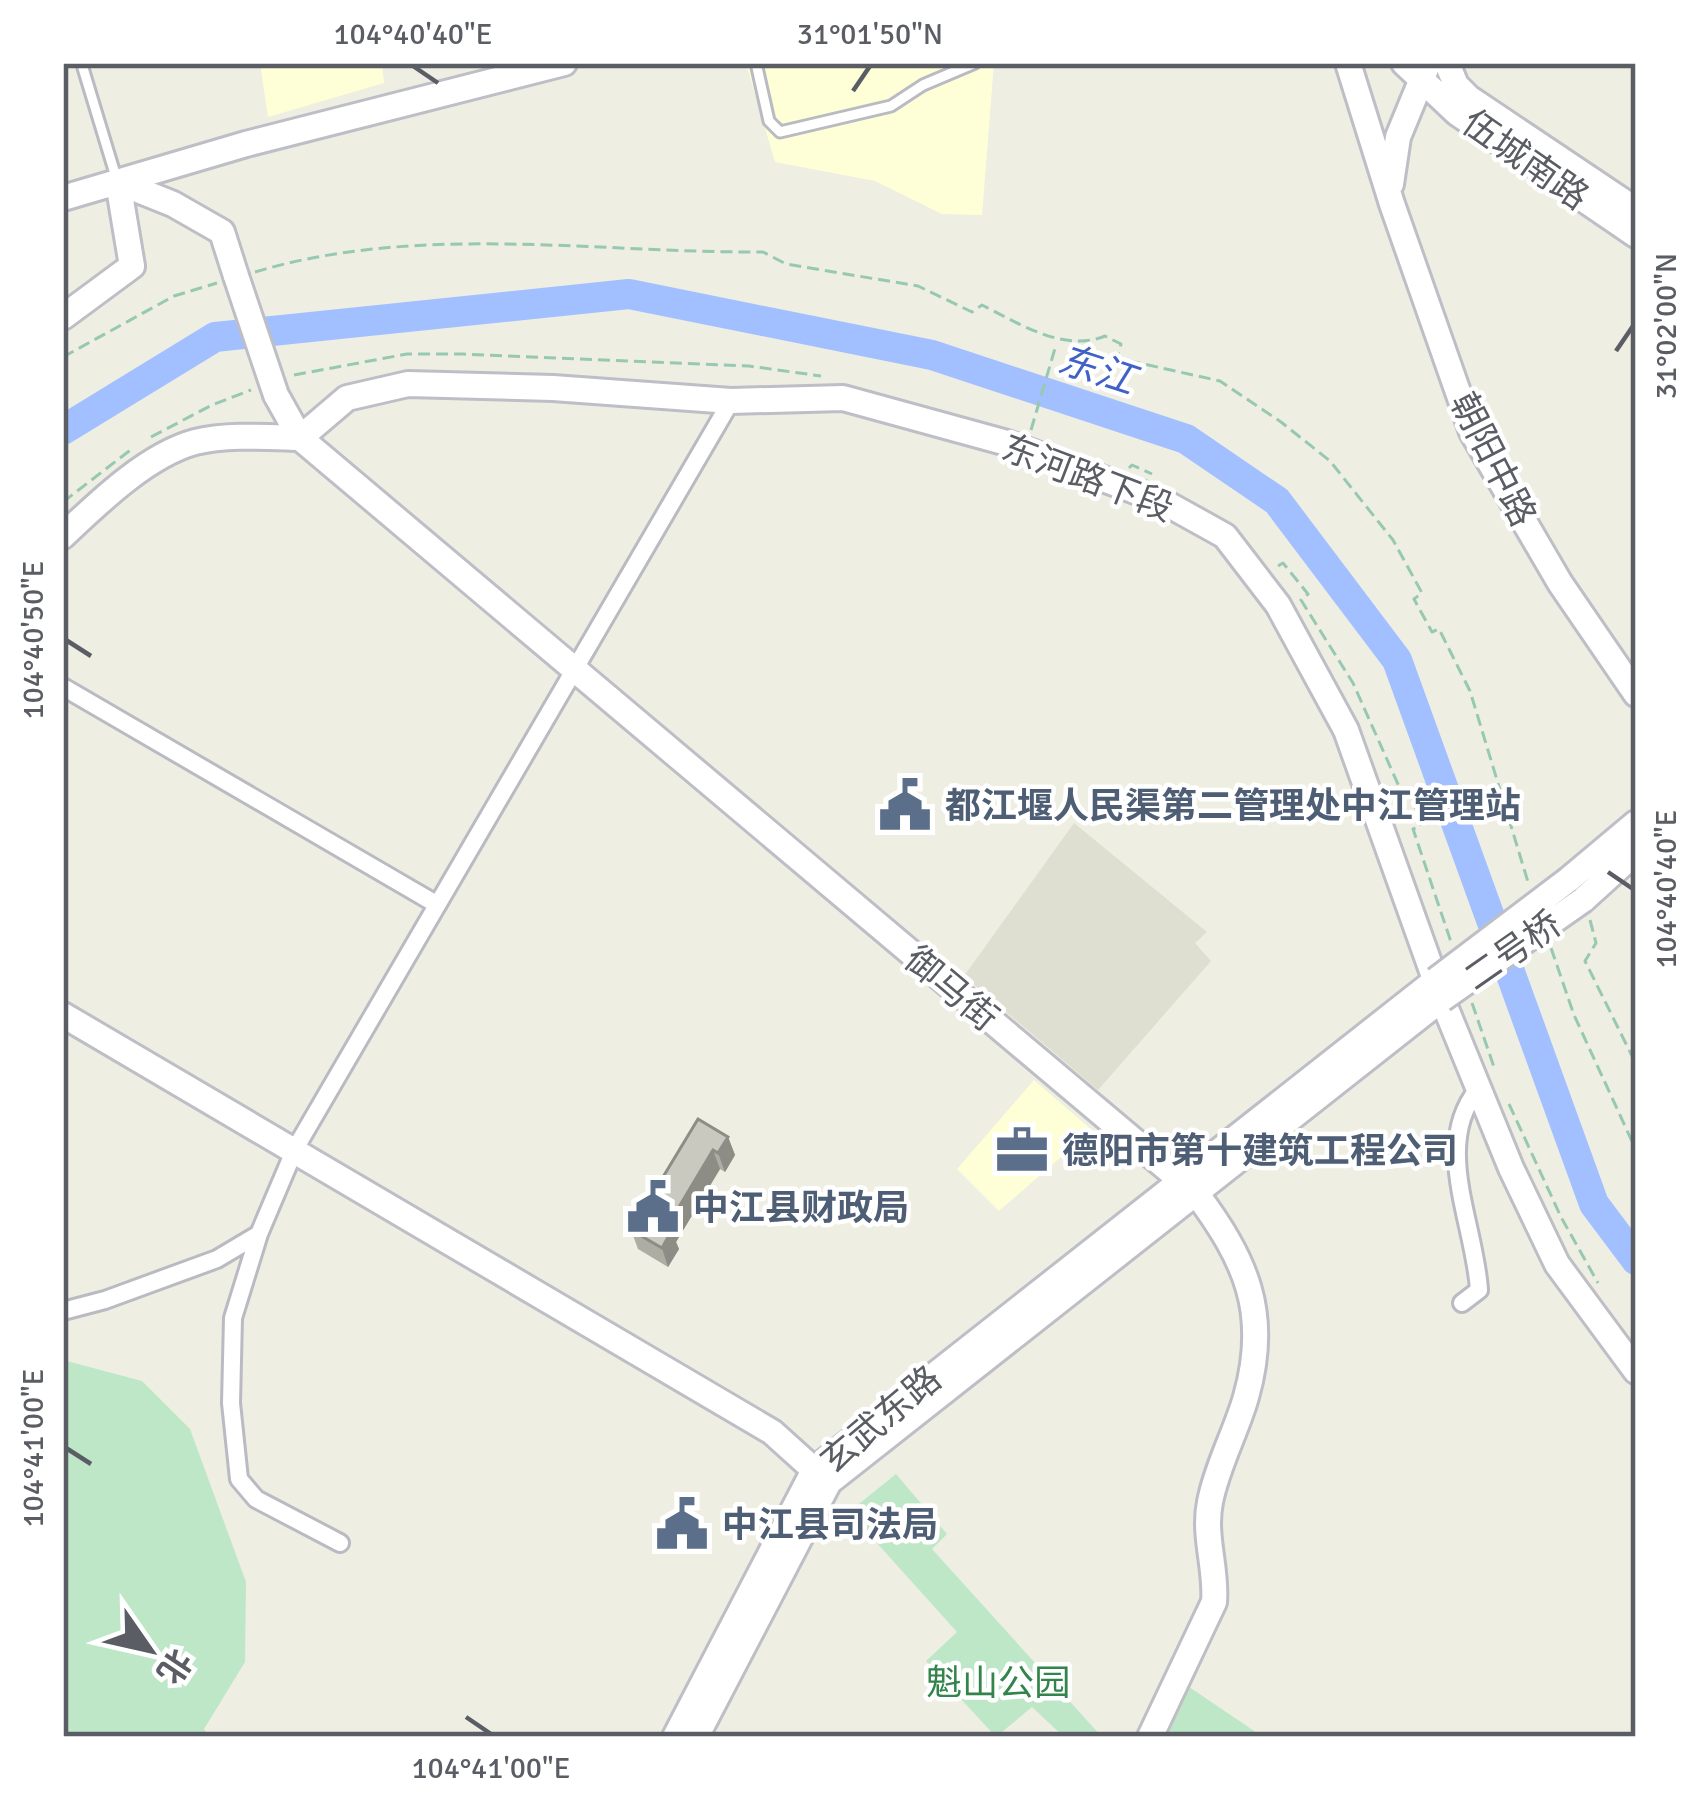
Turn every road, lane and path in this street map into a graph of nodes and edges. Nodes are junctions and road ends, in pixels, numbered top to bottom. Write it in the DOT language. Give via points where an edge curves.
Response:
graph roads {
  1 [pos="562,63"];
  2 [pos="755,63"];
  3 [pos="975,63"];
  4 [pos="1348,63"];
  5 [pos="1447,63"];
  6 [pos="83,68"];
  7 [pos="1418,68"];
  8 [pos="118,182"];
  9 [pos="63,198"];
  10 [pos="1392,204"];
  11 [pos="1636,210"];
  12 [pos="1636,235"];
  13 [pos="232,278"];
  14 [pos="63,317"];
  15 [pos="1056,345"];
  16 [pos="63,357"];
  17 [pos="792,369"];
  18 [pos="831,378"];
  19 [pos="791,379"];
  20 [pos="282,386"];
  21 [pos="250,391"];
  22 [pos="731,401"];
  23 [pos="300,439"];
  24 [pos="1028,439"];
  25 [pos="1125,473"];
  26 [pos="1168,481"];
  27 [pos="63,502"];
  28 [pos="63,536"];
  29 [pos="1275,568"];
  30 [pos="574,669"];
  31 [pos="63,687"];
  32 [pos="1636,694"];
  33 [pos="1636,823"];
  34 [pos="1636,852"];
  35 [pos="1528,880"];
  36 [pos="1578,892"];
  37 [pos="436,904"];
  38 [pos="1551,948"];
  39 [pos="1456,956"];
  40 [pos="1439,990"];
  41 [pos="1471,999"];
  42 [pos="63,1015"];
  43 [pos="1636,1064"];
  44 [pos="1489,1086"];
  45 [pos="1508,1102"];
  46 [pos="295,1150"];
  47 [pos="1636,1150"];
  48 [pos="1189,1187"];
  49 [pos="259,1234"];
  50 [pos="1598,1283"];
  51 [pos="1462,1303"];
  52 [pos="63,1311"];
  53 [pos="1636,1371"];
  54 [pos="821,1476"];
  55 [pos="340,1543"];
  56 [pos="675,1737"];
  57 [pos="697,1737"];
  58 [pos="1150,1737"];
  1 -- 8 [label="street"];
  2 -- 3 [label="lane" via="769,122 781,132 891,106"];
  4 -- 10 [label="street, 朝阳中路"];
  5 -- 11 [label="street, 伍城南路" via="1468,98"];
  6 -- 8 [label="lane"];
  7 -- 10 [label="street" via="1390,178"];
  7 -- 12 [label="street, 伍城南路" via="1457,113"];
  8 -- 9 [label="street"];
  8 -- 13 [label="street" via="222,232"];
  8 -- 14 [label="street" via="132,266"];
  10 -- 32 [label="street, 朝阳中路" via="1472,432 1560,584"];
  13 -- 16 [label="path" via="174,296"];
  13 -- 20 [label="street, 御马街, bridge"];
  13 -- 35 [label="path" via="380,247 763,252 786,264 918,286 1036,332 1090,342 1105,336 1121,344 1117,358 1220,381 1330,461 1393,540 1422,593 1414,598 1470,691"];
  15 -- 24 [label="path"];
  17 -- 18 [label="path"];
  17 -- 19 [label="path"];
  17 -- 20 [label="path" via="407,354"];
  20 -- 23 [label="street, 御马街"];
  21 -- 27 [label="path" via="121,455"];
  22 -- 23 [label="street, 东河路下段" via="408,384 347,398"];
  22 -- 30 [label="street"];
  22 -- 40 [label="street, 东河路下段" via="843,398 967,431 1162,501 1225,536 1278,605 1346,730"];
  23 -- 28 [label="street" via="193,442 124,480"];
  23 -- 30 [label="street, 御马街"];
  25 -- 26 [label="path" via="1132,465"];
  29 -- 39 [label="path" via="1282,562 1308,594 1301,599 1353,683 1401,791 1409,789 1421,826 1413,829"];
  30 -- 37 [label="street"];
  30 -- 48 [label="street, 御马街"];
  31 -- 37 [label="street"];
  33 -- 36 [label="street"];
  34 -- 36 [label="street"];
  36 -- 40 [label="street, 二号桥, bridge"];
  36 -- 43 [label="path" via="1596,943 1585,962"];
  37 -- 46 [label="street"];
  38 -- 47 [label="path"];
  40 -- 44 [label="street, 东河路下段"];
  40 -- 48 [label="street, 二号桥"];
  41 -- 44 [label="path"];
  42 -- 46 [label="street"];
  44 -- 51 [label="street" via="1462,1108 1454,1147 1478,1266 1479,1290"];
  44 -- 53 [label="street, 东河路下段" via="1557,1264"];
  45 -- 50 [label="path"];
  46 -- 49 [label="street"];
  46 -- 54 [label="street" via="772,1432"];
  48 -- 54 [label="street, 玄武东路"];
  48 -- 58 [label="street, 御马街" via="1248,1276 1258,1340 1209,1503 1214,1603"];
  49 -- 52 [label="street" via="217,1258"];
  49 -- 55 [label="street" via="233,1318 239,1480 256,1499"];
  54 -- 56 [label="street, 玄武东路"];
  54 -- 57 [label="street, 玄武东路"];
}
